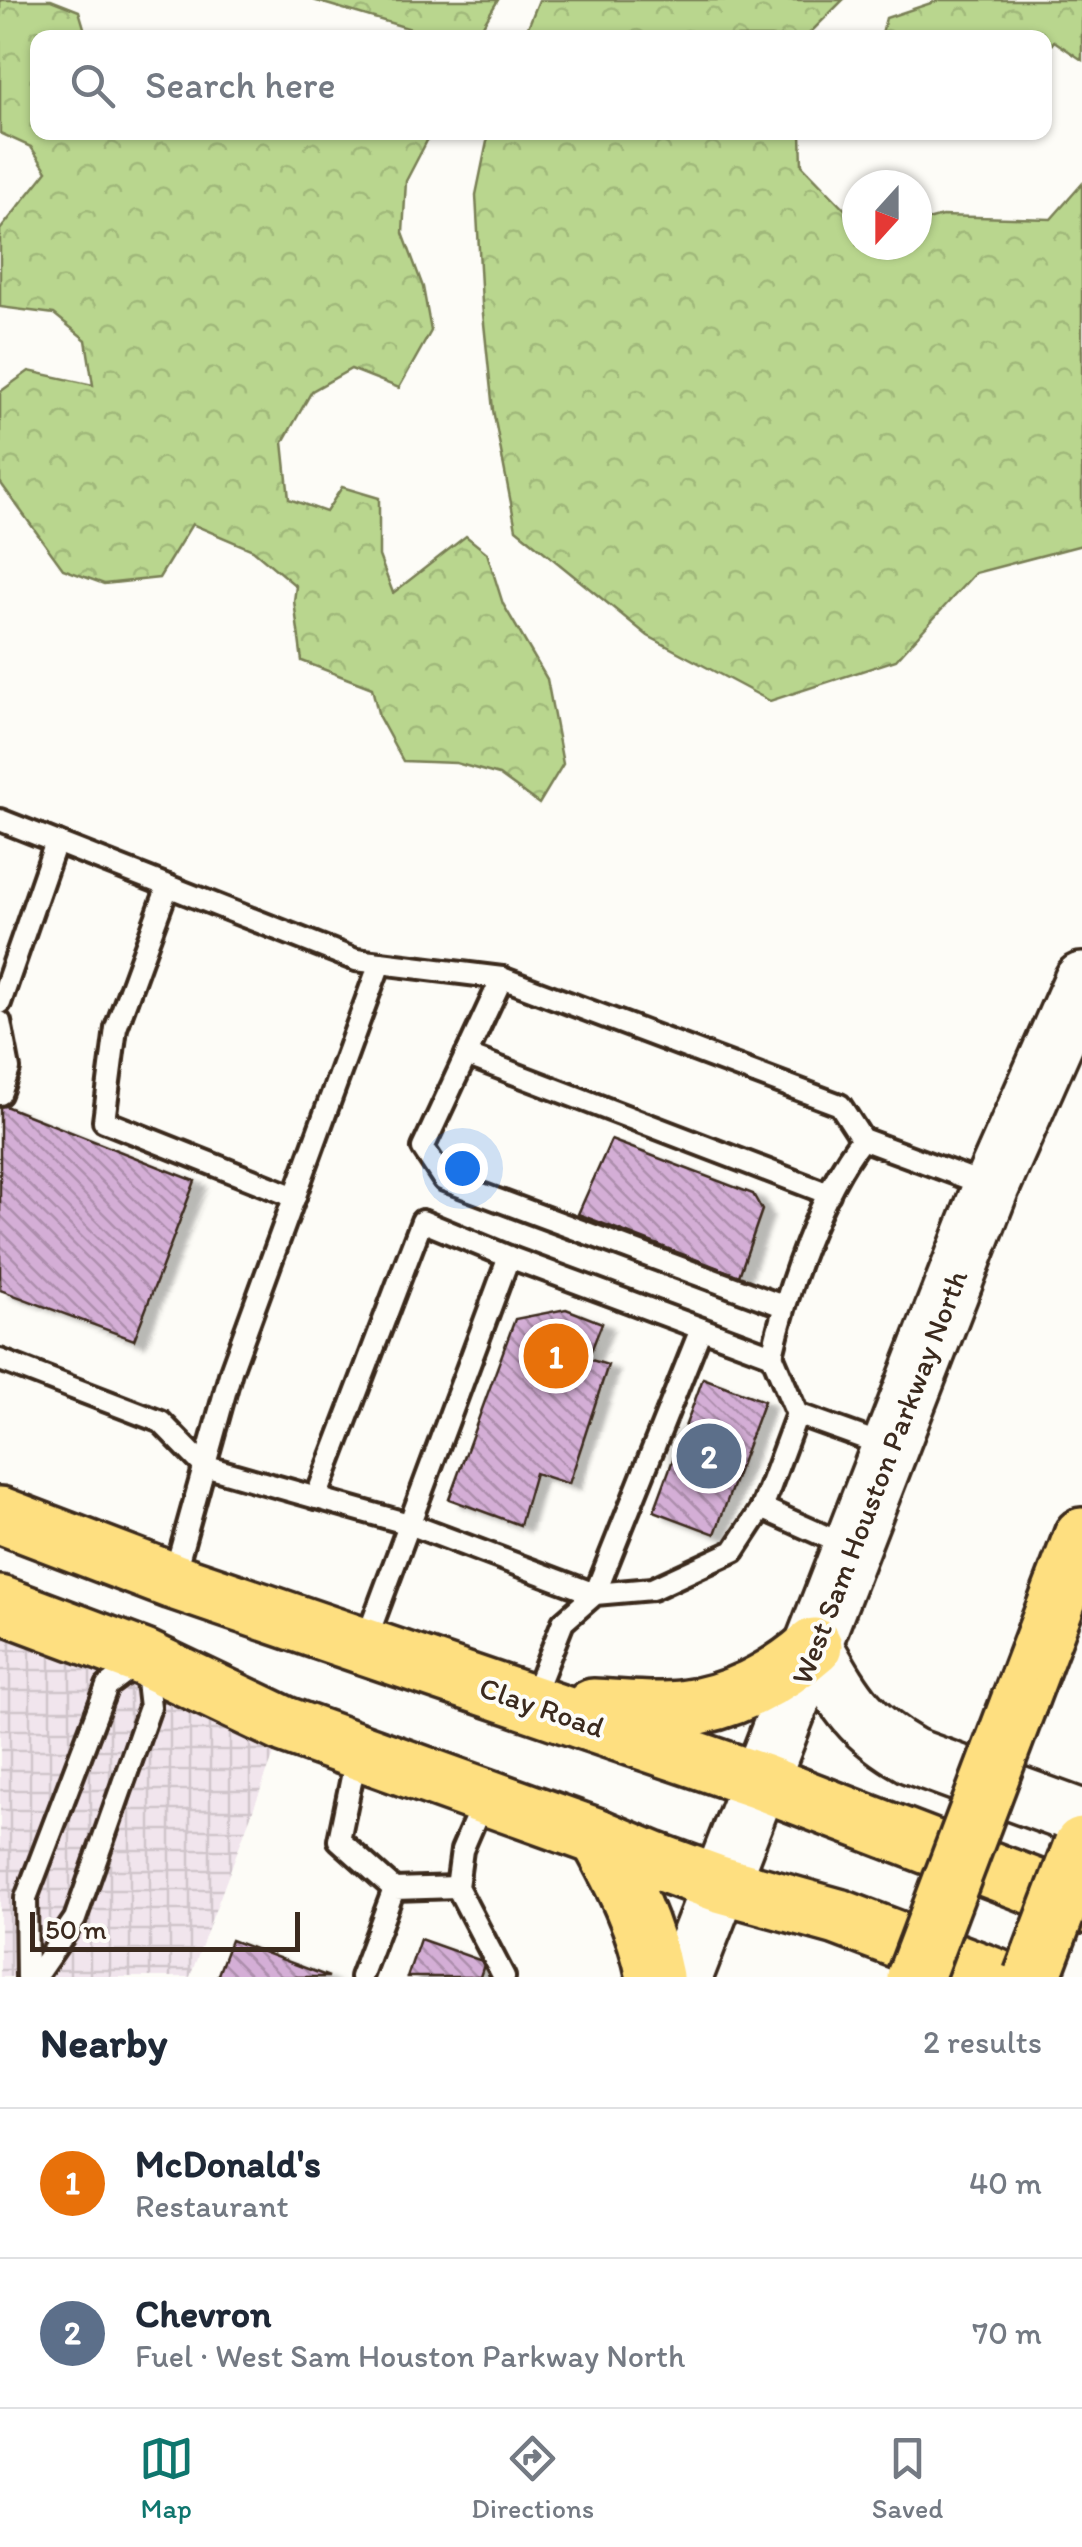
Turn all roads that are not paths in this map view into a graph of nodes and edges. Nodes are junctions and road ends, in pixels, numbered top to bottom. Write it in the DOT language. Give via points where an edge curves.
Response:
graph roads {
  1 [pos="0,820"];
  2 [pos="56,842"];
  3 [pos="168,886"];
  4 [pos="380,964"];
  5 [pos="502,978"];
  6 [pos="1082,980"];
  7 [pos="0,1003"];
  8 [pos="0,1022"];
  9 [pos="466,1055"];
  10 [pos="0,1094"];
  11 [pos="862,1139"];
  12 [pos="991,1187"];
  13 [pos="829,1194"];
  14 [pos="295,1197"];
  15 [pos="509,1258"];
  16 [pos="783,1306"];
  17 [pos="701,1329"];
  18 [pos="772,1355"];
  19 [pos="0,1360"];
  20 [pos="798,1414"];
  21 [pos="890,1448"];
  22 [pos="204,1466"];
  23 [pos="316,1498"];
  24 [pos="762,1508"];
  25 [pos="0,1515"];
  26 [pos="409,1524"];
  27 [pos="1082,1536"];
  28 [pos="852,1548"];
  29 [pos="172,1581"];
  30 [pos="595,1594"];
  31 [pos="0,1604"];
  32 [pos="364,1646"];
  33 [pos="814,1646"];
  34 [pos="144,1658"];
  35 [pos="537,1705"];
  36 [pos="358,1749"];
  37 [pos="759,1781"];
  38 [pos="484,1797"];
  39 [pos="1082,1818"];
  40 [pos="598,1837"];
  41 [pos="1082,1845"];
  42 [pos="719,1884"];
  43 [pos="457,1886"];
  44 [pos="394,1889"];
  45 [pos="1082,1906"];
  46 [pos="27,1977"];
  47 [pos="35,1977"];
  48 [pos="360,1977"];
  49 [pos="504,1977"];
  50 [pos="656,1977"];
  51 [pos="684,1977"];
  52 [pos="915,1977"];
  53 [pos="996,1977"];
  54 [pos="1032,1977"];
  1 -- 2 [label="lane"];
  2 -- 3 [label="lane"];
  2 -- 7 [label="lane"];
  3 -- 4 [label="lane"];
  3 -- 14 [label="lane" via="116,1028 104,1122"];
  4 -- 5 [label="lane"];
  4 -- 14 [label="lane"];
  5 -- 9 [label="lane"];
  5 -- 11 [label="lane" via="840,1105"];
  6 -- 12 [label="main road, West Sam Houston Parkway North"];
  8 -- 10 [label="lane" via="9,1069"];
  9 -- 13 [label="lane"];
  9 -- 16 [label="lane" via="424,1148 444,1180"];
  11 -- 12 [label="lane"];
  11 -- 13 [label="lane"];
  12 -- 21 [label="main road, West Sam Houston Parkway North"];
  13 -- 16 [label="lane"];
  14 -- 22 [label="lane"];
  15 -- 17 [label="lane"];
  15 -- 23 [label="lane" via="422,1221"];
  15 -- 26 [label="lane"];
  16 -- 18 [label="lane"];
  17 -- 18 [label="lane"];
  17 -- 30 [label="lane"];
  18 -- 20 [label="lane"];
  19 -- 22 [label="lane" via="161,1422"];
  20 -- 21 [label="lane"];
  20 -- 24 [label="lane"];
  21 -- 28 [label="main road, West Sam Houston Parkway North"];
  22 -- 23 [label="lane"];
  22 -- 29 [label="lane"];
  23 -- 26 [label="lane"];
  24 -- 28 [label="lane"];
  24 -- 30 [label="lane" via="734,1551 652,1589"];
  25 -- 29 [label="main road, Clay Road"];
  26 -- 30 [label="lane"];
  26 -- 32 [label="lane"];
  27 -- 52 [label="main road, bridge"];
  28 -- 33 [label="main road, West Sam Houston Parkway North"];
  29 -- 32 [label="main road, Clay Road"];
  29 -- 34 [label="main road"];
  30 -- 35 [label="lane" via="563,1622"];
  31 -- 34 [label="main road"];
  32 -- 35 [label="main road, Clay Road"];
  33 -- 35 [label="main road" via="789,1668 726,1699 680,1709"];
  33 -- 37 [label="main road, West Sam Houston Parkway North"];
  33 -- 39 [label="main road" via="858,1719 889,1743"];
  34 -- 36 [label="main road" via="285,1725"];
  34 -- 46 [label="lane" via="107,1686 26,1898"];
  34 -- 47 [label="lane" via="150,1707 75,1918"];
  35 -- 37 [label="main road, Clay Road"];
  36 -- 38 [label="main road"];
  36 -- 44 [label="lane" via="338,1840"];
  37 -- 42 [label="main road, West Sam Houston Parkway North"];
  37 -- 45 [label="main road, Clay Road"];
  38 -- 40 [label="main road"];
  38 -- 43 [label="lane" via="462,1850"];
  40 -- 42 [label="main road"];
  40 -- 50 [label="main road" via="636,1912"];
  41 -- 54 [label="main road, bridge"];
  42 -- 51 [label="main road, West Sam Houston Parkway North"];
  42 -- 53 [label="main road" via="838,1918"];
  43 -- 44 [label="lane"];
  43 -- 49 [label="lane"];
  44 -- 48 [label="lane"];
}
